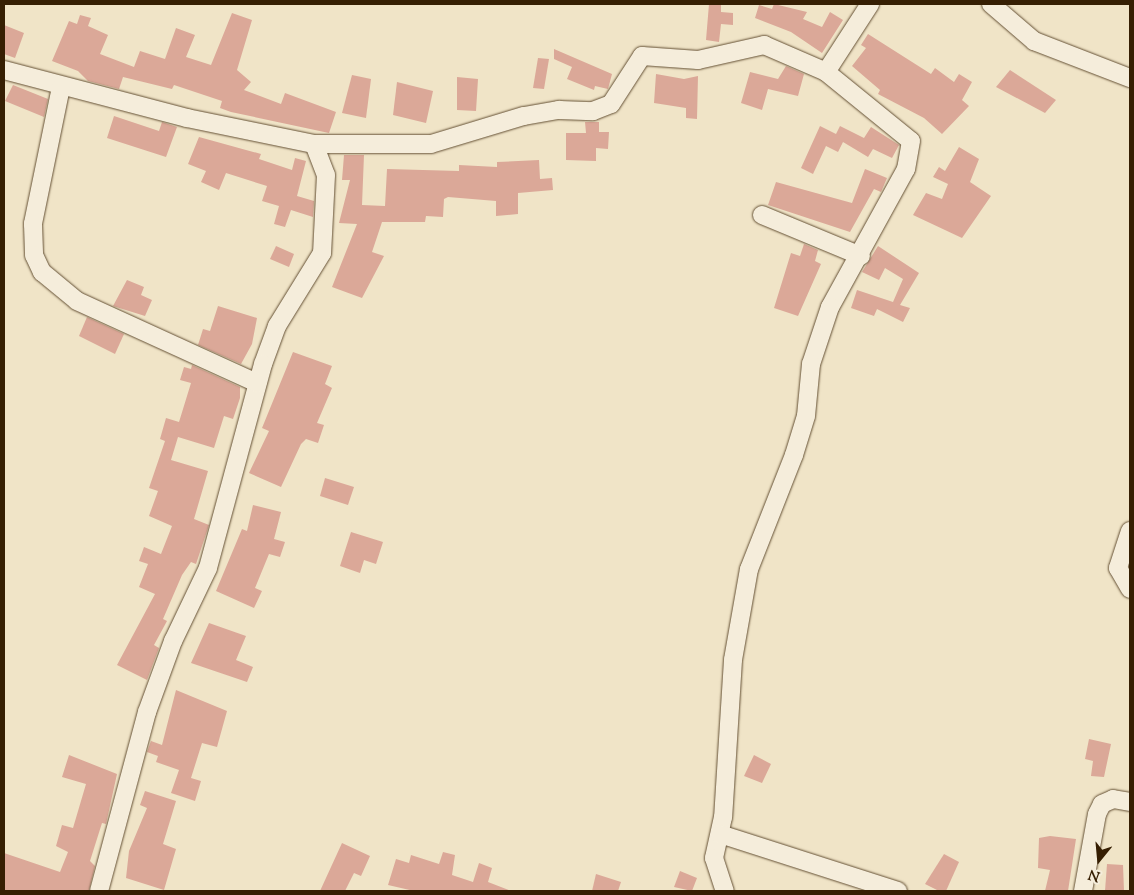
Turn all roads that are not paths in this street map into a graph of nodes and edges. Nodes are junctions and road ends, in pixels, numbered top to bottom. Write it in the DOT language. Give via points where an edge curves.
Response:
graph roads {
  1 [pos="870,4"];
  2 [pos="991,4"];
  3 [pos="4,70"];
  4 [pos="826,72"];
  5 [pos="1130,78"];
  6 [pos="61,87"];
  7 [pos="314,144"];
  8 [pos="762,215"];
  9 [pos="861,256"];
  10 [pos="257,382"];
  11 [pos="1130,532"];
  12 [pos="1130,589"];
  13 [pos="1130,802"];
  14 [pos="720,834"];
  15 [pos="99,891"];
  16 [pos="726,891"];
  17 [pos="898,891"];
  18 [pos="1083,891"];
  1 -- 4 [label="street"];
  2 -- 5 [label="street" via="1034,41"];
  3 -- 6 [label="street"];
  4 -- 7 [label="street" via="764,45 698,60 642,56 611,104 593,112 559,110 524,116 431,144"];
  4 -- 9 [label="street" via="911,141 906,168"];
  6 -- 7 [label="street"];
  6 -- 10 [label="street" via="33,224 34,255 42,272 77,301"];
  7 -- 10 [label="street" via="326,175 323,247 276,326"];
  8 -- 9 [label="street"];
  9 -- 14 [label="street" via="830,307 811,364 806,416 794,455 748,569 733,660"];
  10 -- 15 [label="street" via="208,568 173,641 147,712"];
  11 -- 12 [label="street" via="1118,568"];
  13 -- 18 [label="street" via="1114,799 1102,804 1097,814"];
  14 -- 16 [label="street" via="714,858"];
  14 -- 17 [label="street"];
}
